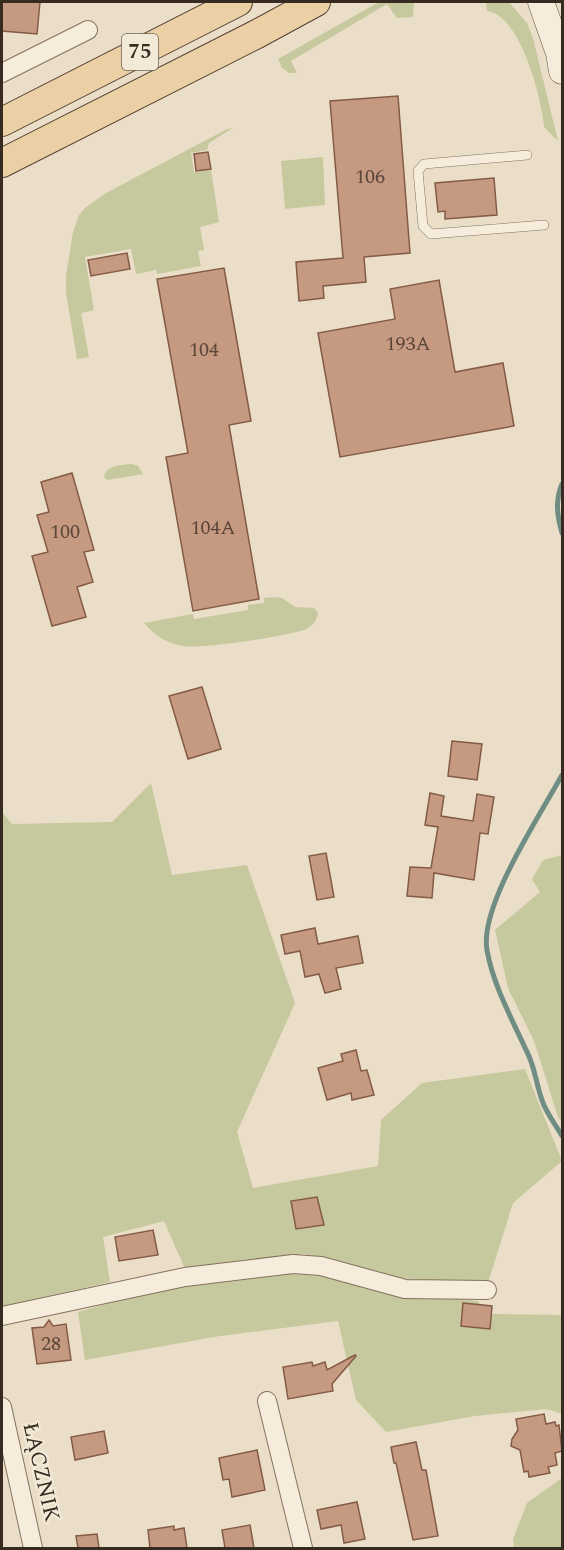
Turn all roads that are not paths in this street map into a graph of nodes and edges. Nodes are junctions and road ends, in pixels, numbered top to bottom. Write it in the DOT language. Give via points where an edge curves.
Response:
graph roads {
  1 [pos="238,2"];
  2 [pos="316,2"];
  3 [pos="540,2"];
  4 [pos="88,30"];
  5 [pos="562,70"];
  6 [pos="2,73"];
  7 [pos="2,122"];
  8 [pos="527,155"];
  9 [pos="2,163"];
  10 [pos="544,225"];
  11 [pos="487,1290"];
  12 [pos="2,1316"];
  13 [pos="267,1401"];
  14 [pos="2,1407"];
  15 [pos="33,1548"];
  16 [pos="303,1548"];
  1 -- 7 [label="main road, 75"];
  2 -- 9 [label="main road, 75"];
  3 -- 5 [label="street"];
  4 -- 6 [label="street"];
  8 -- 10 [label="lane" via="424,164 418,171 423,226 431,234"];
  11 -- 12 [label="street" via="405,1289 321,1266 293,1264 185,1277"];
  13 -- 16 [label="street"];
  14 -- 15 [label="street, ŁĄCZNIK"];
}
